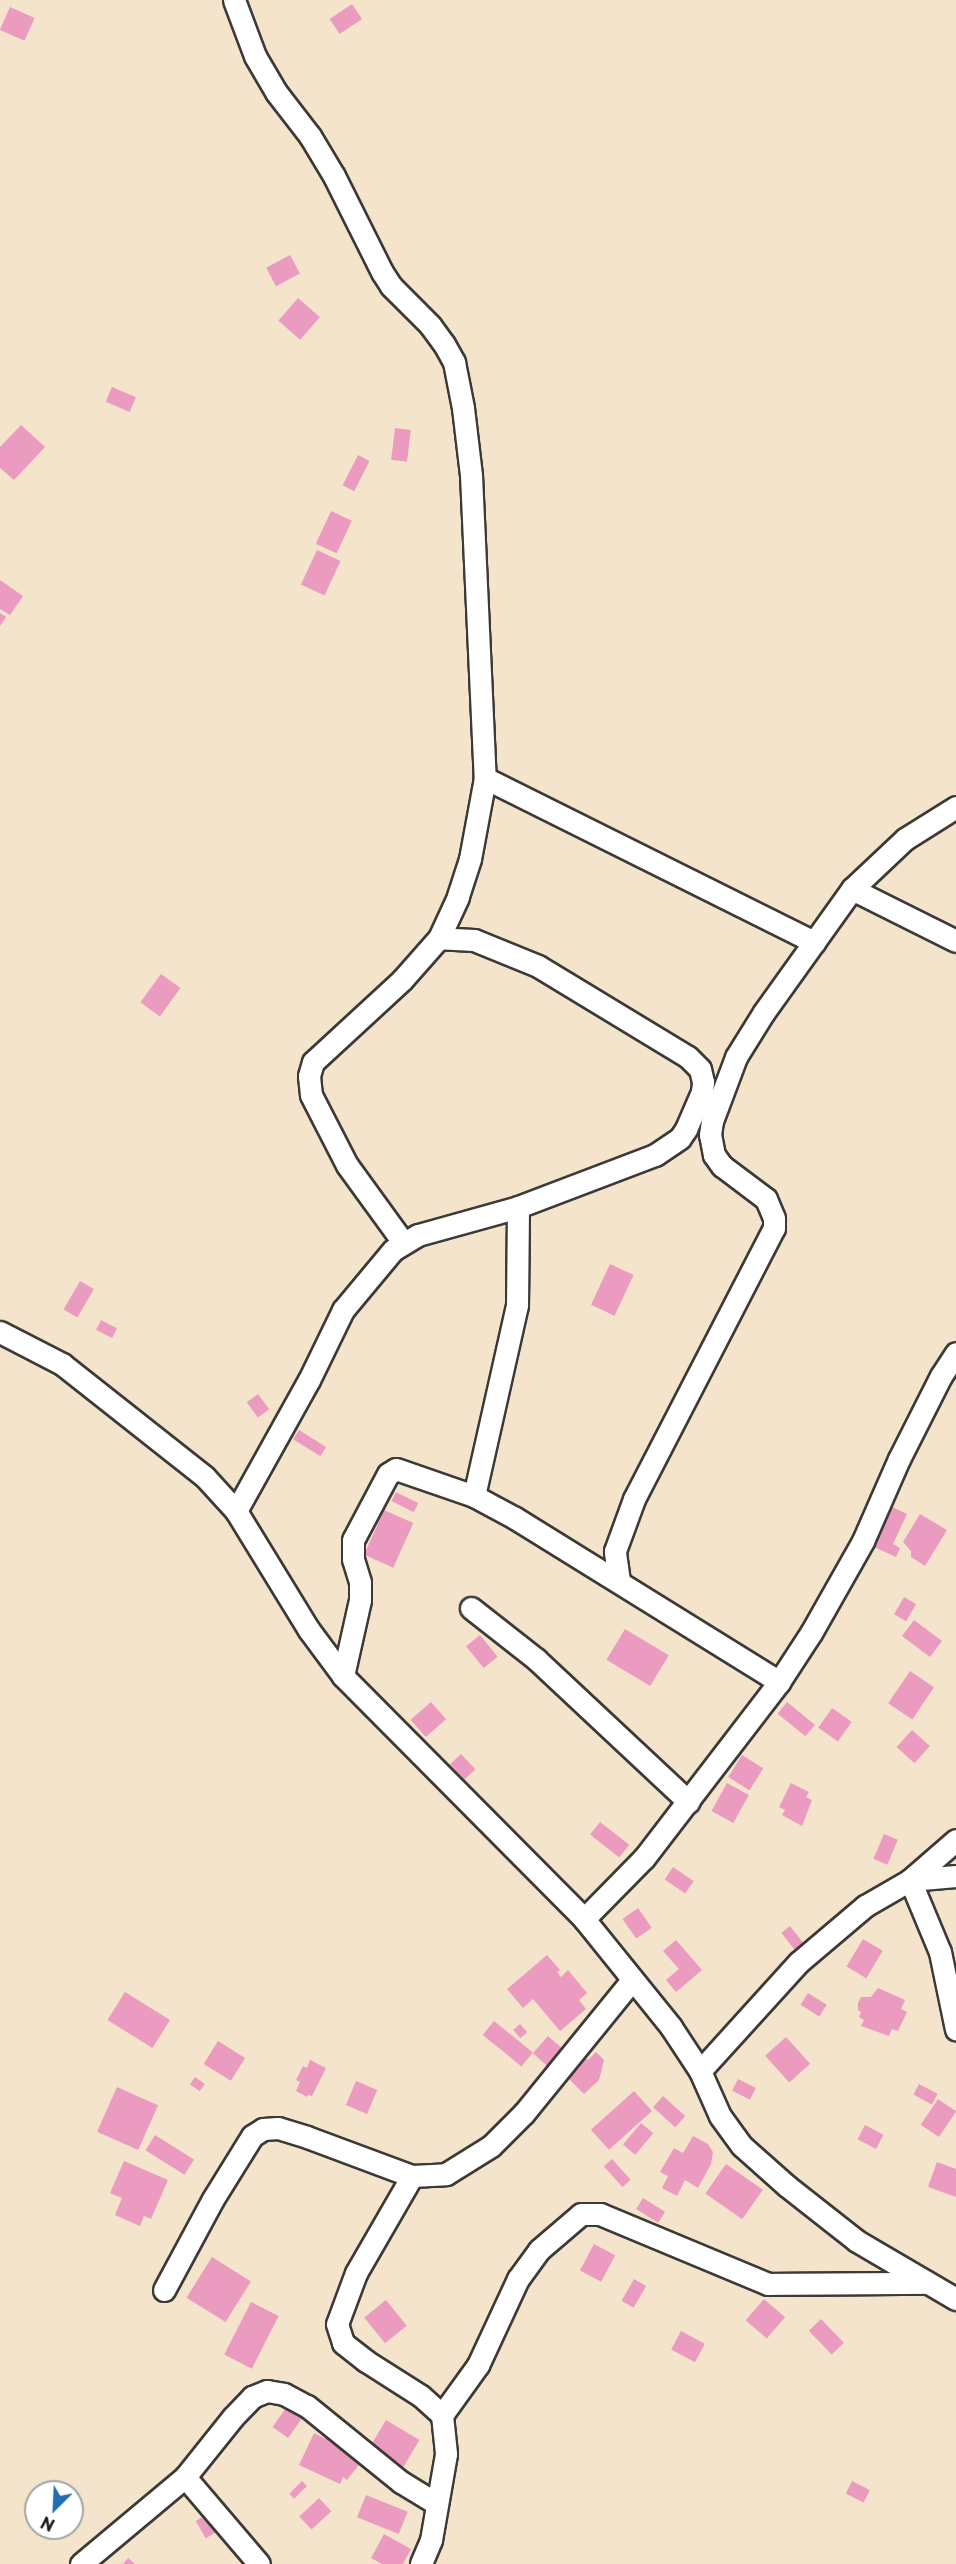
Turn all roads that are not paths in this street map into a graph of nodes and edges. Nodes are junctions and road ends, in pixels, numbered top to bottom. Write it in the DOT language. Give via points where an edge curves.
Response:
graph roads {
  1 [pos="234,0"];
  2 [pos="485,778"];
  3 [pos="956,807"];
  4 [pos="852,889"];
  5 [pos="440,938"];
  6 [pos="814,942"];
  7 [pos="956,942"];
  8 [pos="518,1207"];
  9 [pos="403,1242"];
  10 [pos="0,1332"];
  11 [pos="956,1353"];
  12 [pos="474,1496"];
  13 [pos="236,1511"];
  14 [pos="619,1581"];
  15 [pos="471,1608"];
  16 [pos="343,1676"];
  17 [pos="779,1682"];
  18 [pos="689,1802"];
  19 [pos="956,1840"];
  20 [pos="956,1876"];
  21 [pos="910,1880"];
  22 [pos="584,1919"];
  23 [pos="632,1980"];
  24 [pos="956,2029"];
  25 [pos="700,2071"];
  26 [pos="412,2176"];
  27 [pos="927,2283"];
  28 [pos="164,2290"];
  29 [pos="956,2299"];
  30 [pos="442,2415"];
  31 [pos="185,2477"];
  32 [pos="437,2504"];
  33 [pos="81,2564"];
  34 [pos="259,2564"];
  35 [pos="421,2564"];
  1 -- 2 [label="street" via="255,56 334,176 382,272 430,325 454,362 471,475"];
  2 -- 5 [label="street" via="466,876"];
  2 -- 6 [label="street"];
  3 -- 4 [label="street" via="905,838"];
  4 -- 6 [label="street"];
  4 -- 7 [label="street"];
  5 -- 8 [label="street" via="474,940 538,966 688,1057 700,1069 702,1092 687,1129 667,1148 597,1179"];
  5 -- 9 [label="street" via="402,980 313,1062 309,1076 311,1095 347,1165"];
  6 -- 14 [label="street" via="736,1058 716,1108 710,1135 717,1161 766,1199 774,1228 634,1499 615,1551"];
  8 -- 9 [label="street" via="432,1230"];
  8 -- 12 [label="street" via="517,1305"];
  9 -- 13 [label="street" via="382,1260 343,1310"];
  10 -- 13 [label="street" via="80,1378 196,1470"];
  11 -- 17 [label="street" via="899,1459 862,1541"];
  12 -- 14 [label="street"];
  12 -- 16 [label="street" via="408,1472 390,1471 353,1540 352,1559 360,1582 360,1600"];
  13 -- 16 [label="street" via="309,1630"];
  14 -- 17 [label="street"];
  15 -- 18 [label="street" via="536,1659"];
  16 -- 22 [label="street"];
  17 -- 18 [label="street"];
  18 -- 22 [label="street" via="644,1858"];
  19 -- 21 [label="street"];
  20 -- 21 [label="street"];
  21 -- 24 [label="street" via="939,1952"];
  21 -- 25 [label="street" via="865,1906 832,1932 766,1996"];
  22 -- 23 [label="street"];
  23 -- 25 [label="street" via="671,2027"];
  23 -- 26 [label="street" via="524,2113 491,2146 446,2174"];
  25 -- 27 [label="street" via="720,2116 742,2146 857,2241"];
  26 -- 28 [label="street" via="307,2137 278,2128 263,2129 252,2136 213,2199"];
  26 -- 30 [label="street" via="356,2273 338,2324 343,2343 421,2396"];
  27 -- 29 [label="street"];
  27 -- 30 [label="street" via="768,2284 600,2214 582,2214 539,2250 518,2280 478,2365"];
  30 -- 32 [label="street" via="446,2454"];
  31 -- 32 [label="street" via="252,2397 267,2391 284,2394 308,2406 401,2482"];
  31 -- 33 [label="street"];
  31 -- 34 [label="street"];
  32 -- 35 [label="street" via="431,2540"];
}
